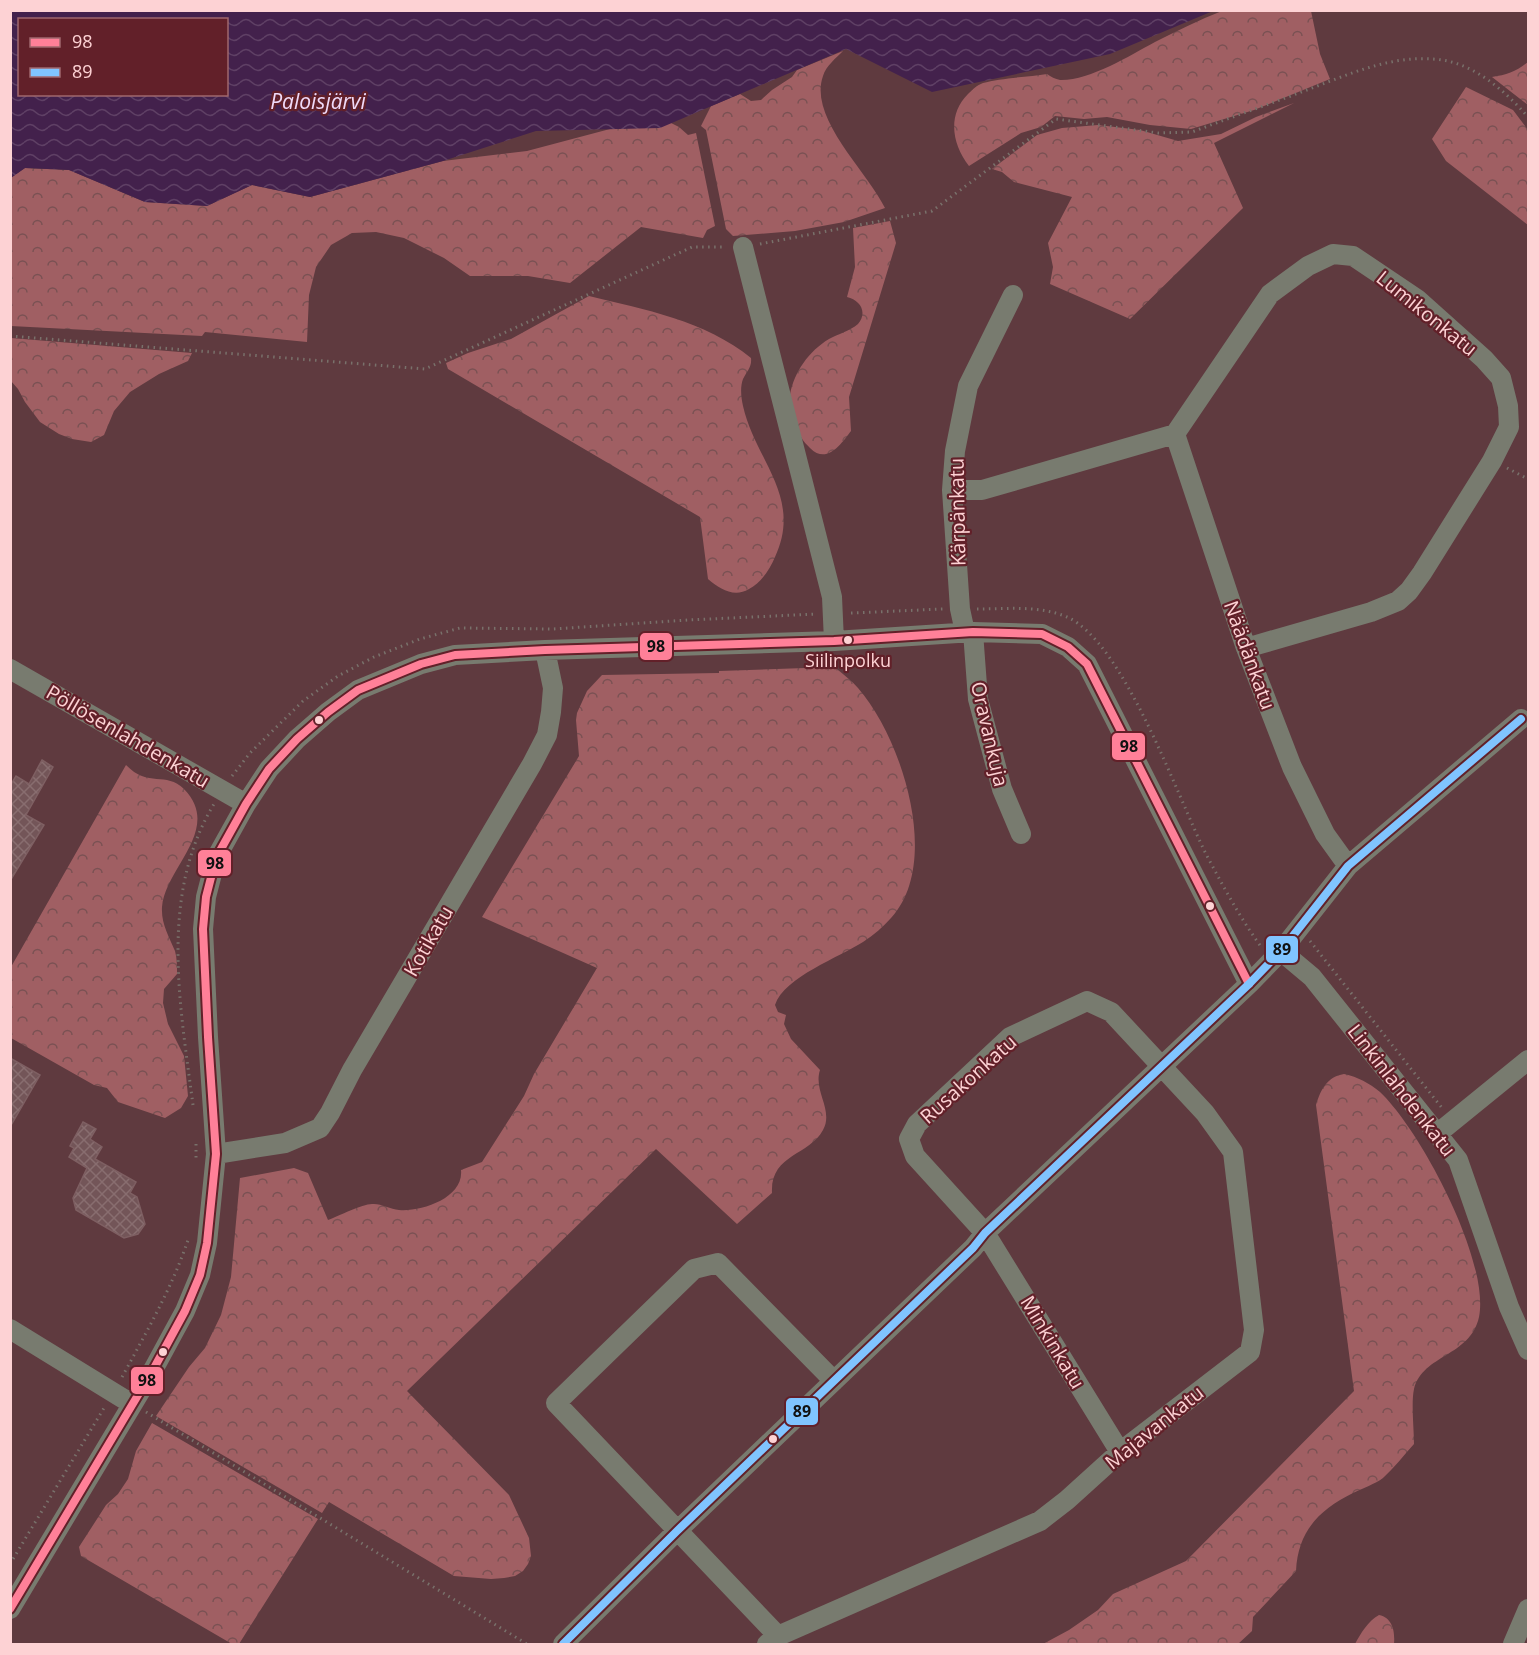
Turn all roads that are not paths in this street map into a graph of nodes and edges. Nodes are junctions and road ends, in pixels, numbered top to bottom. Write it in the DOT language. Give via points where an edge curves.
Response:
graph roads {
  1 [pos="742,248"];
  2 [pos="1013,295"];
  3 [pos="1175,434"];
  4 [pos="952,490"];
  5 [pos="969,632"];
  6 [pos="834,641"];
  7 [pos="1246,648"];
  8 [pos="545,650"];
  9 [pos="10,669"];
  10 [pos="1521,719"];
  11 [pos="246,804"];
  12 [pos="1021,834"];
  13 [pos="1348,866"];
  14 [pos="1272,951"];
  15 [pos="1249,984"];
  16 [pos="1528,1060"];
  17 [pos="1162,1066"];
  18 [pos="1437,1134"];
  19 [pos="216,1154"];
  20 [pos="985,1233"];
  21 [pos="10,1329"];
  22 [pos="1528,1350"];
  23 [pos="834,1381"];
  24 [pos="132,1404"];
  25 [pos="1120,1452"];
  26 [pos="677,1531"];
  27 [pos="10,1609"];
  28 [pos="1526,1618"];
  29 [pos="772,1640"];
  30 [pos="563,1644"];
  31 [pos="1513,1644"];
  1 -- 6 [label="street" via="832,597"];
  2 -- 4 [label="street, Kärpänkatu" via="968,386"];
  3 -- 4 [label="street" via="982,490"];
  3 -- 7 [label="street, Näädänkatu"];
  3 -- 7 [label="street, Lumikonkatu" via="1270,294 1308,266 1333,254 1353,256 1417,299 1501,378 1509,427 1492,461 1410,591 1398,601 1371,612"];
  4 -- 5 [label="street, Kärpänkatu" via="960,609"];
  5 -- 6 [label="street"];
  5 -- 12 [label="street, Oravankuja" via="978,699 1002,789"];
  5 -- 15 [label="street" via="1042,634 1068,647 1087,664"];
  6 -- 8 [label="street"];
  7 -- 13 [label="street, Näädänkatu" via="1292,767 1326,834"];
  8 -- 11 [label="street" via="455,656 421,664 358,690 297,739 269,769"];
  8 -- 19 [label="street, Kotikatu" via="553,688 547,735 330,1113 320,1128 285,1143"];
  9 -- 11 [label="street, Pöllösenlahdenkatu"];
  10 -- 13 [label="street"];
  11 -- 19 [label="street" via="216,858 203,929"];
  13 -- 14 [label="street"];
  14 -- 15 [label="street"];
  14 -- 18 [label="street, Linkinlahdenkatu" via="1311,977"];
  15 -- 17 [label="street"];
  16 -- 18 [label="street"];
  17 -- 20 [label="street"];
  17 -- 20 [label="street, Rusakonkatu" via="1112,1012 1087,1001 1010,1037 917,1124 909,1139 915,1156"];
  17 -- 25 [label="street, Majavankatu" via="1205,1113 1233,1152 1254,1330 1250,1352"];
  18 -- 22 [label="street, Linkinlahdenkatu" via="1458,1160"];
  19 -- 24 [label="street" via="200,1275 185,1311"];
  20 -- 23 [label="street"];
  20 -- 25 [label="street, Minkinkatu"];
  21 -- 24 [label="street"];
  23 -- 26 [label="street"];
  23 -- 26 [label="street" via="718,1263 694,1269 556,1403"];
  24 -- 27 [label="street"];
  25 -- 29 [label="street, Majavankatu" via="1040,1521"];
  26 -- 29 [label="street"];
  26 -- 30 [label="street"];
  28 -- 31 [label="street"];
}
